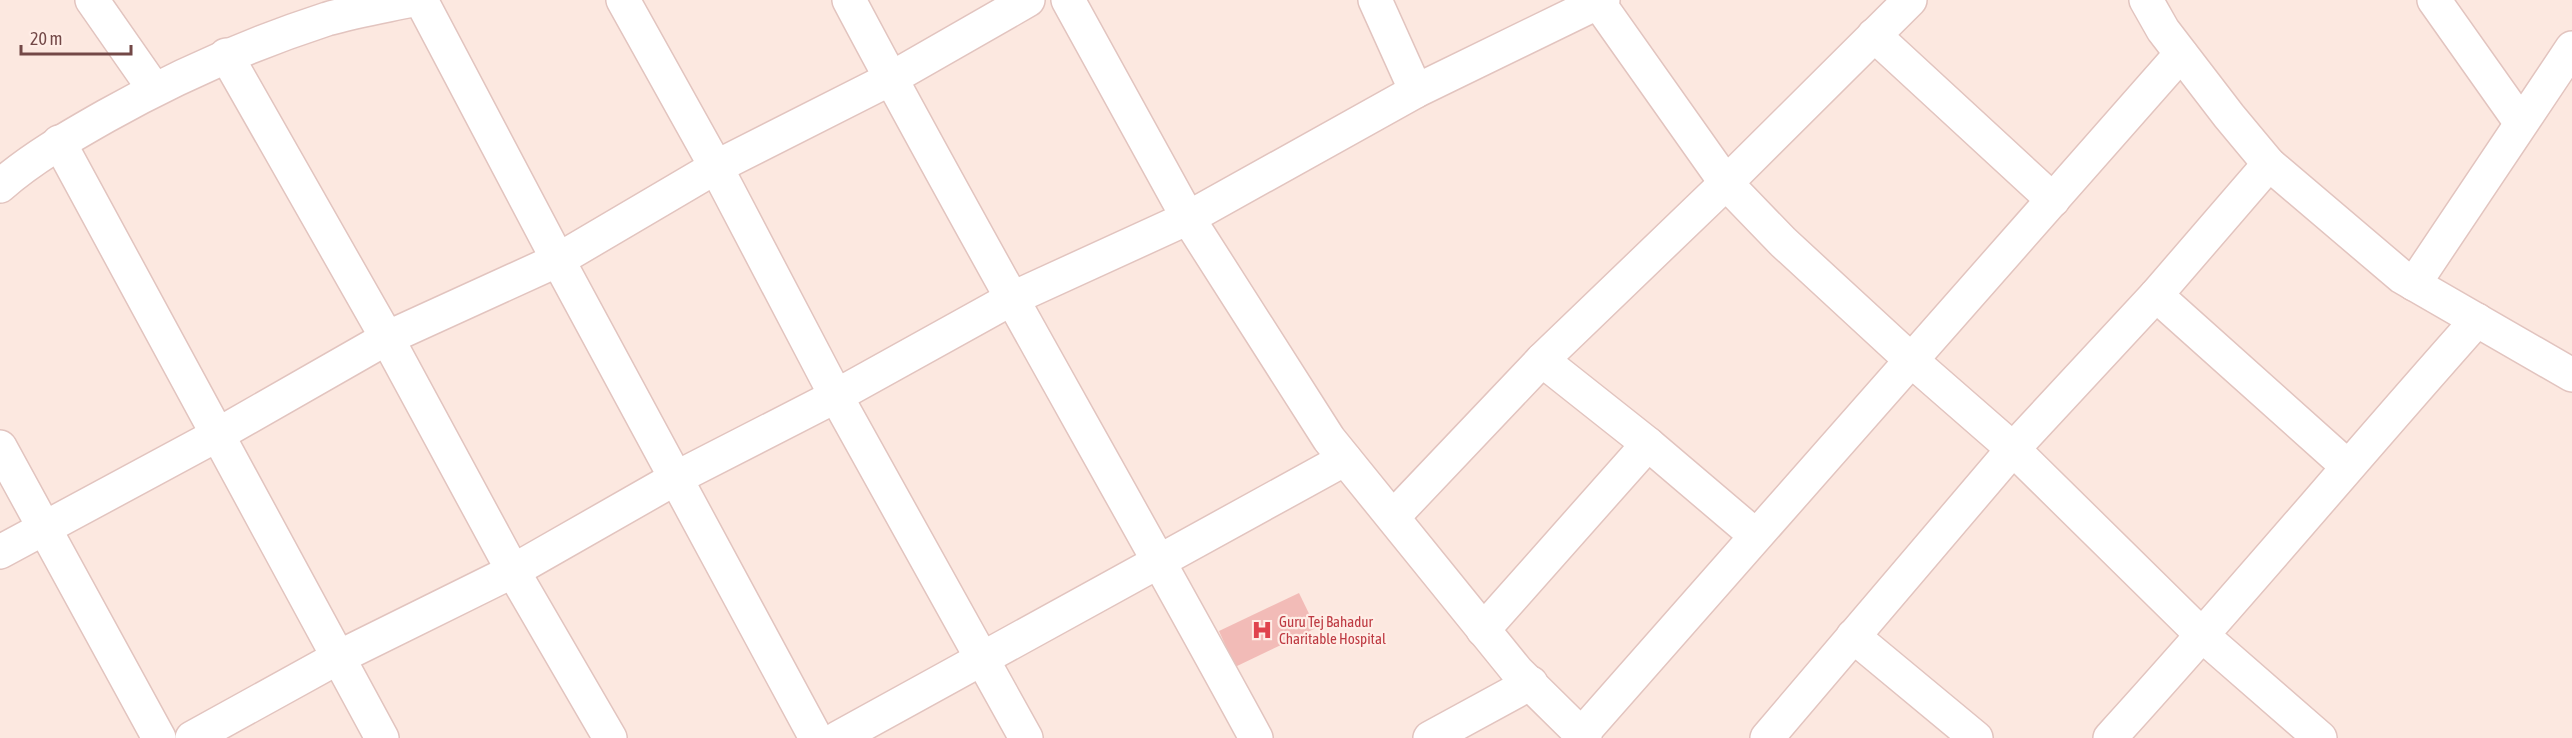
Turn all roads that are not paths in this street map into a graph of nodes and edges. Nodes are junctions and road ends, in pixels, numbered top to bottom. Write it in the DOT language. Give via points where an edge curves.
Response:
graph roads {
  1 [pos="92,0"];
  2 [pos="412,0"];
  3 [pos="421,0"];
  4 [pos="623,0"];
  5 [pos="849,0"];
  6 [pos="1028,0"];
  7 [pos="1068,0"];
  8 [pos="1375,0"];
  9 [pos="1910,0"];
  10 [pos="2146,0"];
  11 [pos="2434,0"];
  12 [pos="1600,1"];
  13 [pos="1874,35"];
  14 [pos="2572,48"];
  15 [pos="2181,54"];
  16 [pos="226,55"];
  17 [pos="891,79"];
  18 [pos="154,89"];
  19 [pos="1416,91"];
  20 [pos="2521,123"];
  21 [pos="59,142"];
  22 [pos="2269,164"];
  23 [pos="716,167"];
  24 [pos="1726,183"];
  25 [pos="0,186"];
  26 [pos="2053,200"];
  27 [pos="1188,218"];
  28 [pos="558,260"];
  29 [pos="2414,284"];
  30 [pos="2156,295"];
  31 [pos="1011,299"];
  32 [pos="2477,320"];
  33 [pos="387,338"];
  34 [pos="1542,360"];
  35 [pos="1911,360"];
  36 [pos="2572,375"];
  37 [pos="836,396"];
  38 [pos="219,435"];
  39 [pos="1648,444"];
  40 [pos="0,447"];
  41 [pos="2013,449"];
  42 [pos="1345,459"];
  43 [pos="2347,466"];
  44 [pos="676,478"];
  45 [pos="1393,517"];
  46 [pos="44,529"];
  47 [pos="1755,535"];
  48 [pos="0,552"];
  49 [pos="1160,560"];
  50 [pos="513,571"];
  51 [pos="1483,630"];
  52 [pos="1853,636"];
  53 [pos="2202,636"];
  54 [pos="337,658"];
  55 [pos="983,658"];
  56 [pos="1531,683"];
  57 [pos="1583,736"];
  58 [pos="159,738"];
  59 [pos="192,738"];
  60 [pos="382,738"];
  61 [pos="610,738"];
  62 [pos="816,738"];
  63 [pos="838,738"];
  64 [pos="1026,738"];
  65 [pos="1256,738"];
  66 [pos="1430,738"];
  67 [pos="1767,738"];
  68 [pos="1976,738"];
  69 [pos="2110,738"];
  70 [pos="2320,738"];
  1 -- 18 [label="street"];
  2 -- 16 [label="street" via="329,19"];
  3 -- 28 [label="street"];
  4 -- 23 [label="street"];
  5 -- 17 [label="street"];
  6 -- 17 [label="street"];
  7 -- 27 [label="street"];
  8 -- 19 [label="street"];
  9 -- 13 [label="street"];
  10 -- 15 [label="street"];
  11 -- 20 [label="street"];
  12 -- 19 [label="street"];
  12 -- 24 [label="street"];
  13 -- 24 [label="street"];
  13 -- 26 [label="street"];
  14 -- 20 [label="street"];
  15 -- 22 [label="street"];
  15 -- 26 [label="street"];
  16 -- 18 [label="street"];
  16 -- 33 [label="street"];
  17 -- 23 [label="street"];
  17 -- 31 [label="street"];
  18 -- 21 [label="street"];
  19 -- 27 [label="street"];
  20 -- 29 [label="street"];
  21 -- 25 [label="street"];
  21 -- 38 [label="street"];
  22 -- 29 [label="street"];
  22 -- 30 [label="street"];
  23 -- 28 [label="street"];
  23 -- 37 [label="street"];
  24 -- 34 [label="street"];
  24 -- 35 [label="street" via="1782,242"];
  26 -- 35 [label="street"];
  27 -- 31 [label="street"];
  27 -- 42 [label="street"];
  28 -- 33 [label="street"];
  28 -- 44 [label="street"];
  29 -- 32 [label="street"];
  30 -- 41 [label="street"];
  30 -- 43 [label="street"];
  31 -- 37 [label="street"];
  31 -- 49 [label="street"];
  32 -- 36 [label="street"];
  32 -- 43 [label="street"];
  33 -- 38 [label="street"];
  33 -- 50 [label="street"];
  34 -- 39 [label="street"];
  34 -- 45 [label="street"];
  35 -- 41 [label="street"];
  35 -- 47 [label="street"];
  37 -- 44 [label="street"];
  37 -- 55 [label="street"];
  38 -- 46 [label="street"];
  38 -- 54 [label="street"];
  39 -- 47 [label="street"];
  39 -- 51 [label="street"];
  40 -- 46 [label="street"];
  41 -- 52 [label="street"];
  41 -- 53 [label="street"];
  42 -- 45 [label="street"];
  42 -- 49 [label="street"];
  43 -- 53 [label="street"];
  44 -- 50 [label="street"];
  44 -- 62 [label="street"];
  45 -- 51 [label="street"];
  46 -- 48 [label="street"];
  46 -- 58 [label="street"];
  47 -- 57 [label="street"];
  49 -- 55 [label="street"];
  49 -- 65 [label="street"];
  50 -- 54 [label="street"];
  50 -- 61 [label="street"];
  51 -- 56 [label="street"];
  52 -- 67 [label="street"];
  52 -- 68 [label="street"];
  53 -- 69 [label="street"];
  53 -- 70 [label="street"];
  54 -- 59 [label="street"];
  54 -- 60 [label="street"];
  55 -- 63 [label="street"];
  55 -- 64 [label="street"];
  56 -- 57 [label="street"];
  56 -- 66 [label="street"];
}
